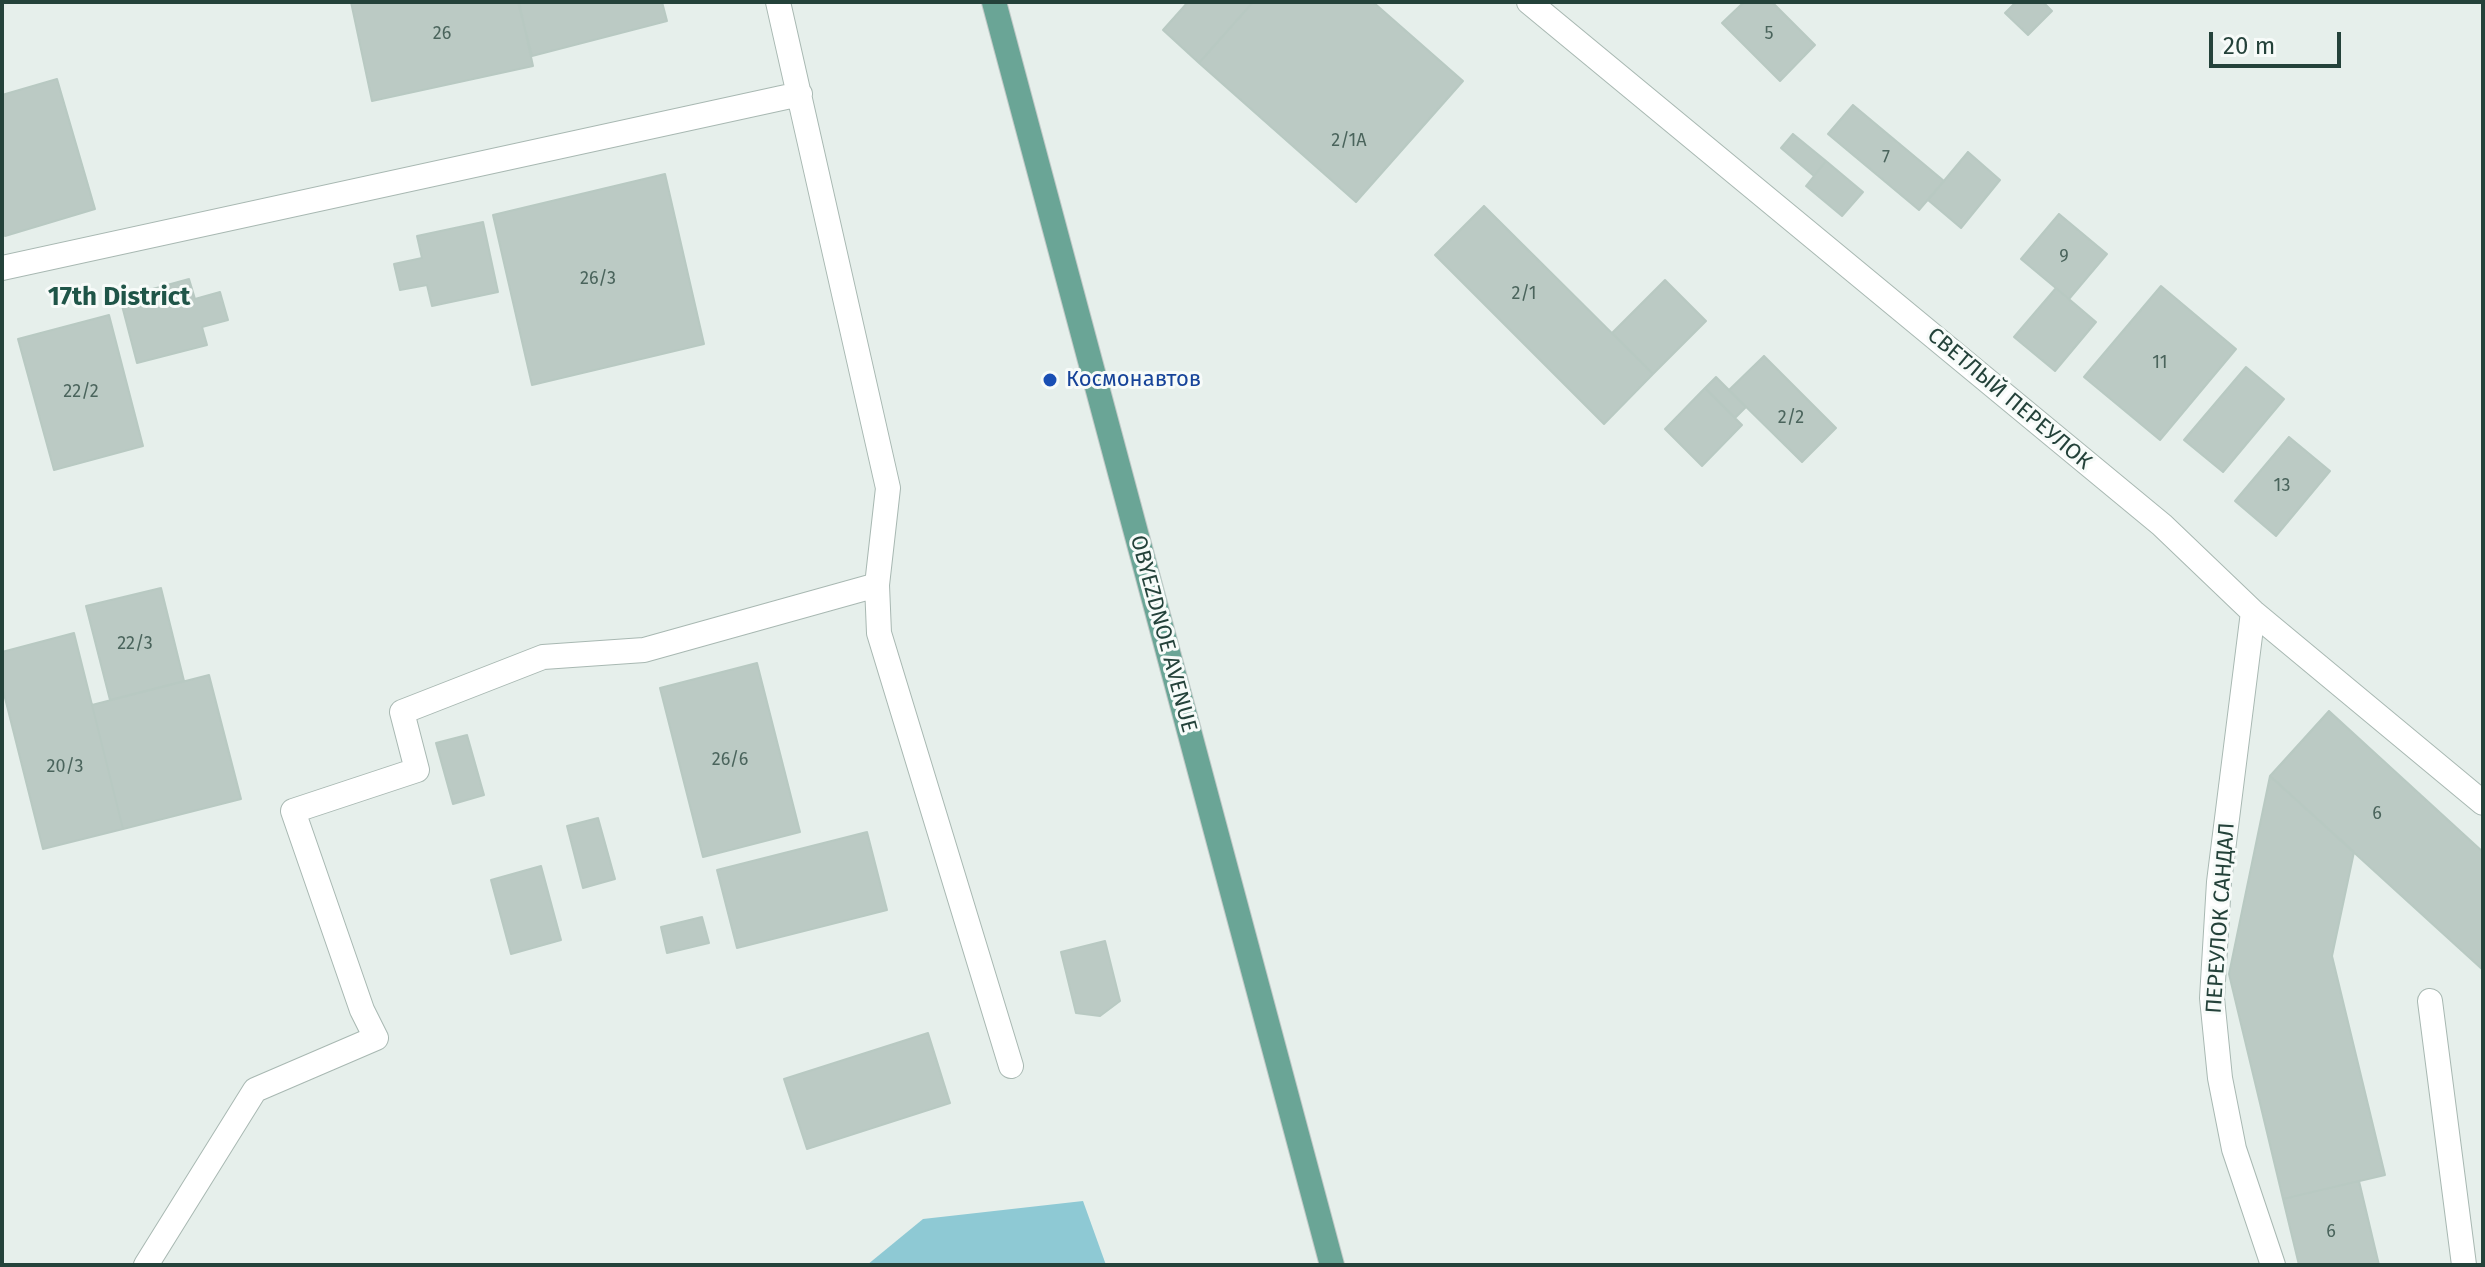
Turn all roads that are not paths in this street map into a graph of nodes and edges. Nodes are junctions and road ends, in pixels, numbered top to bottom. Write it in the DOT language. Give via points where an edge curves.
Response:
graph roads {
  1 [pos="778,2"];
  2 [pos="994,2"];
  3 [pos="1529,2"];
  4 [pos="800,94"];
  5 [pos="2,268"];
  6 [pos="877,585"];
  7 [pos="2253,612"];
  8 [pos="2483,803"];
  9 [pos="2430,1001"];
  10 [pos="1011,1066"];
  11 [pos="146,1265"];
  12 [pos="1332,1265"];
  13 [pos="2273,1265"];
  14 [pos="2464,1265"];
  1 -- 4 [label="street"];
  2 -- 12 [label="main road, OBYEZDNOE AVENUE"];
  3 -- 7 [label="street, СВЕТЛЫЙ ПЕРЕУЛОК" via="2162,525"];
  4 -- 5 [label="street"];
  4 -- 6 [label="street" via="888,488"];
  6 -- 10 [label="street" via="879,633"];
  6 -- 11 [label="street" via="644,650 543,657 402,712 417,770 293,811 376,1038 255,1090"];
  7 -- 8 [label="street, СВЕТЛЫЙ ПЕРЕУЛОК"];
  7 -- 13 [label="street, ПЕРЕУЛОК САНДАЛ" via="2219,882 2212,998 2234,1149"];
  9 -- 14 [label="street"];
}
